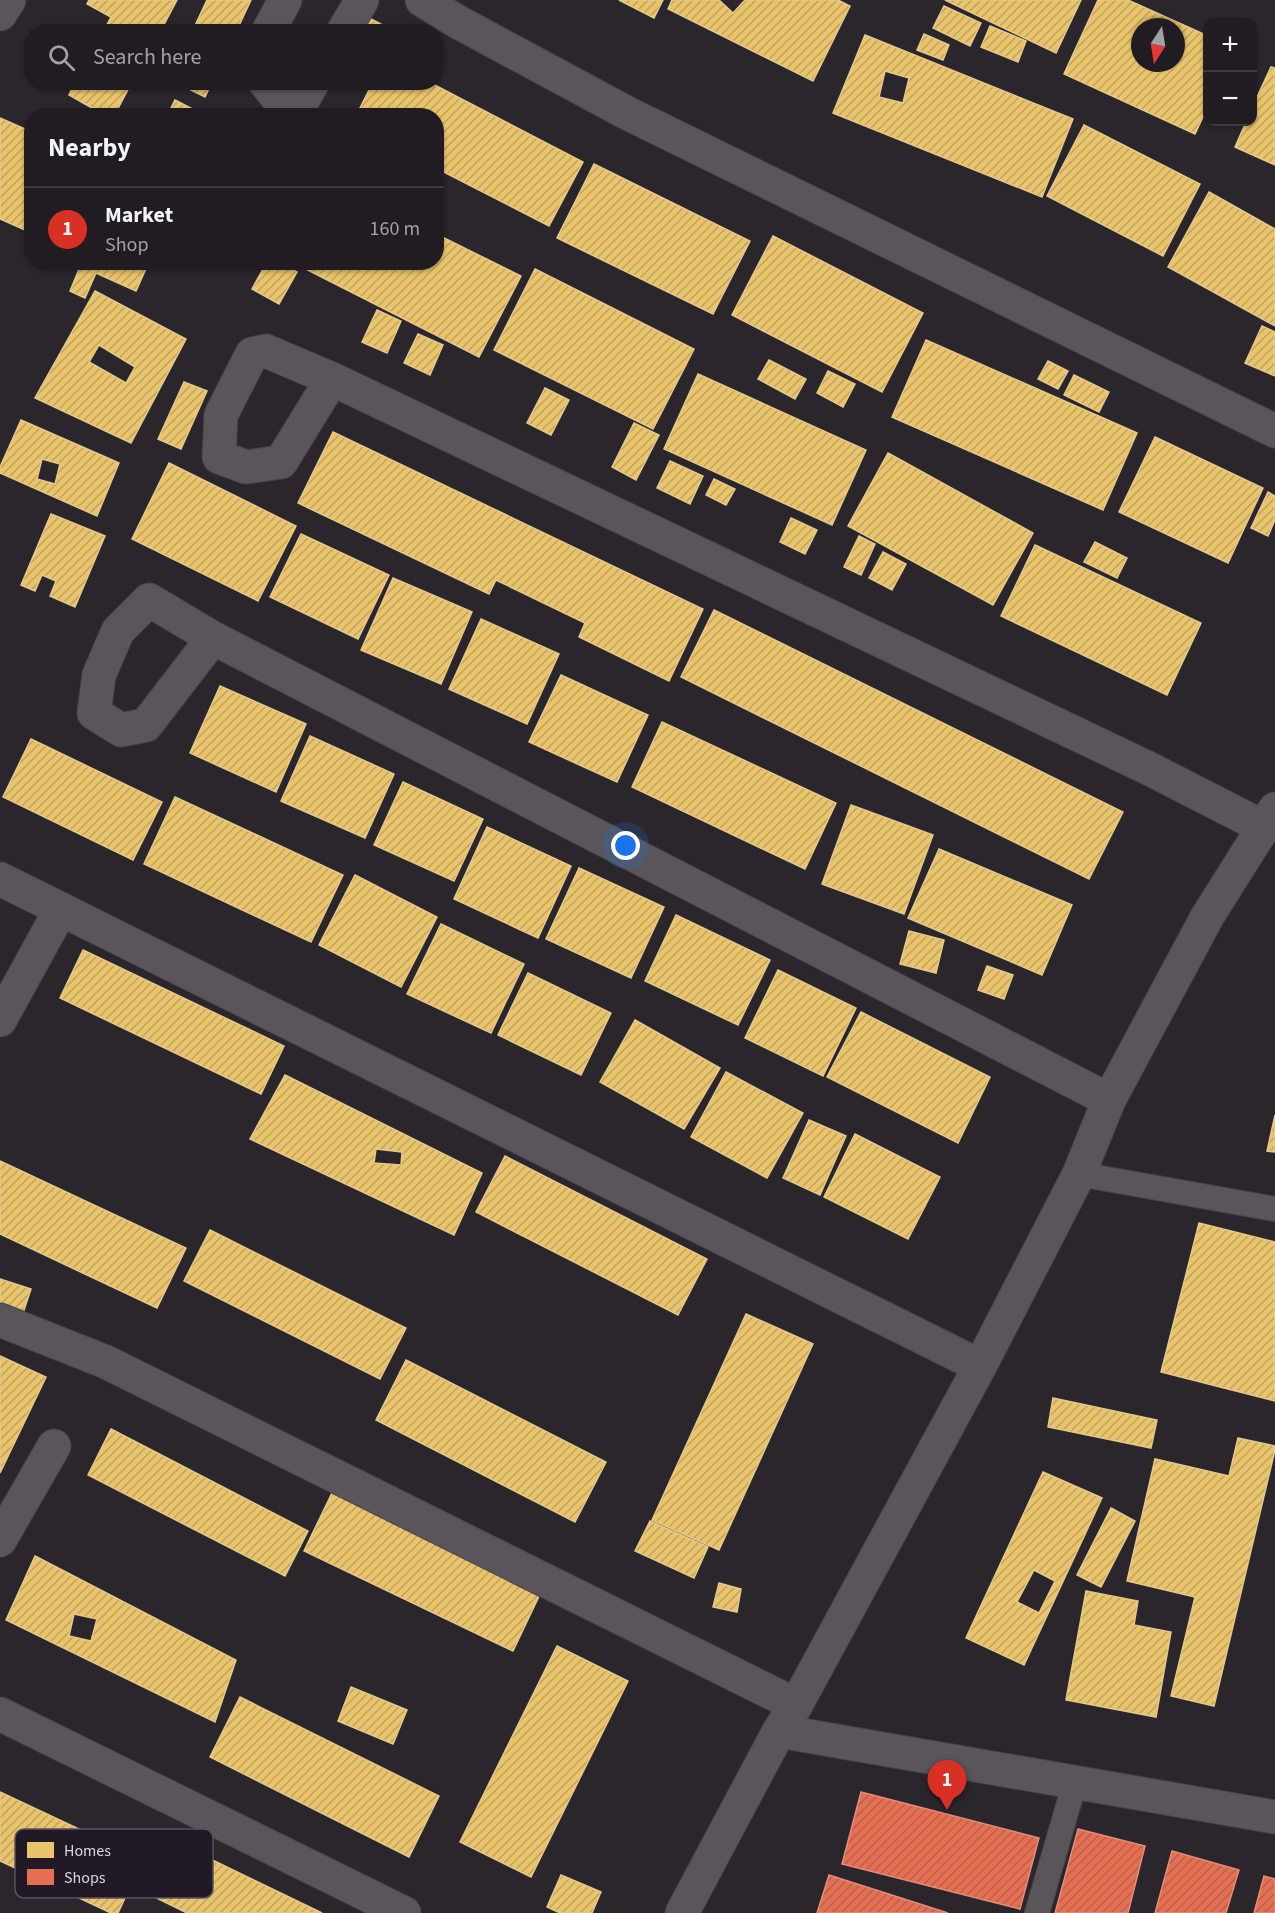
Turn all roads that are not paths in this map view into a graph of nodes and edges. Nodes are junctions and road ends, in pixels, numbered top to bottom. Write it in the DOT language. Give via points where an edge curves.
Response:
graph roads {
  1 [pos="9,0"];
  2 [pos="285,0"];
  3 [pos="362,0"];
  4 [pos="422,0"];
  5 [pos="0,14"];
  6 [pos="272,24"];
  7 [pos="348,24"];
  8 [pos="271,90"];
  9 [pos="309,90"];
  10 [pos="332,380"];
  11 [pos="1275,430"];
  12 [pos="213,638"];
  13 [pos="1270,819"];
  14 [pos="0,879"];
  15 [pos="61,909"];
  16 [pos="0,1020"];
  17 [pos="1109,1100"];
  18 [pos="1079,1174"];
  19 [pos="1275,1209"];
  20 [pos="0,1320"];
  21 [pos="980,1366"];
  22 [pos="54,1446"];
  23 [pos="0,1540"];
  24 [pos="0,1714"];
  25 [pos="788,1718"];
  26 [pos="1075,1782"];
  27 [pos="1275,1817"];
  28 [pos="404,1913"];
  29 [pos="682,1913"];
  30 [pos="1037,1913"];
  1 -- 5 [label="street"];
  2 -- 6 [label="street"];
  3 -- 7 [label="street"];
  4 -- 11 [label="street" via="627,113"];
  8 -- 9 [label="street" via="283,105 299,107"];
  10 -- 13 [label="street" via="1150,769"];
  12 -- 17 [label="street"];
  13 -- 17 [label="street" via="1207,917"];
  14 -- 15 [label="street"];
  15 -- 16 [label="street"];
  15 -- 21 [label="street"];
  17 -- 18 [label="street"];
  18 -- 19 [label="lane"];
  18 -- 21 [label="street"];
  20 -- 25 [label="street" via="106,1362"];
  21 -- 25 [label="street"];
  22 -- 23 [label="street"];
  24 -- 28 [label="street"];
  25 -- 26 [label="street"];
  25 -- 29 [label="street"];
  26 -- 27 [label="street"];
  26 -- 30 [label="lane"];
}
